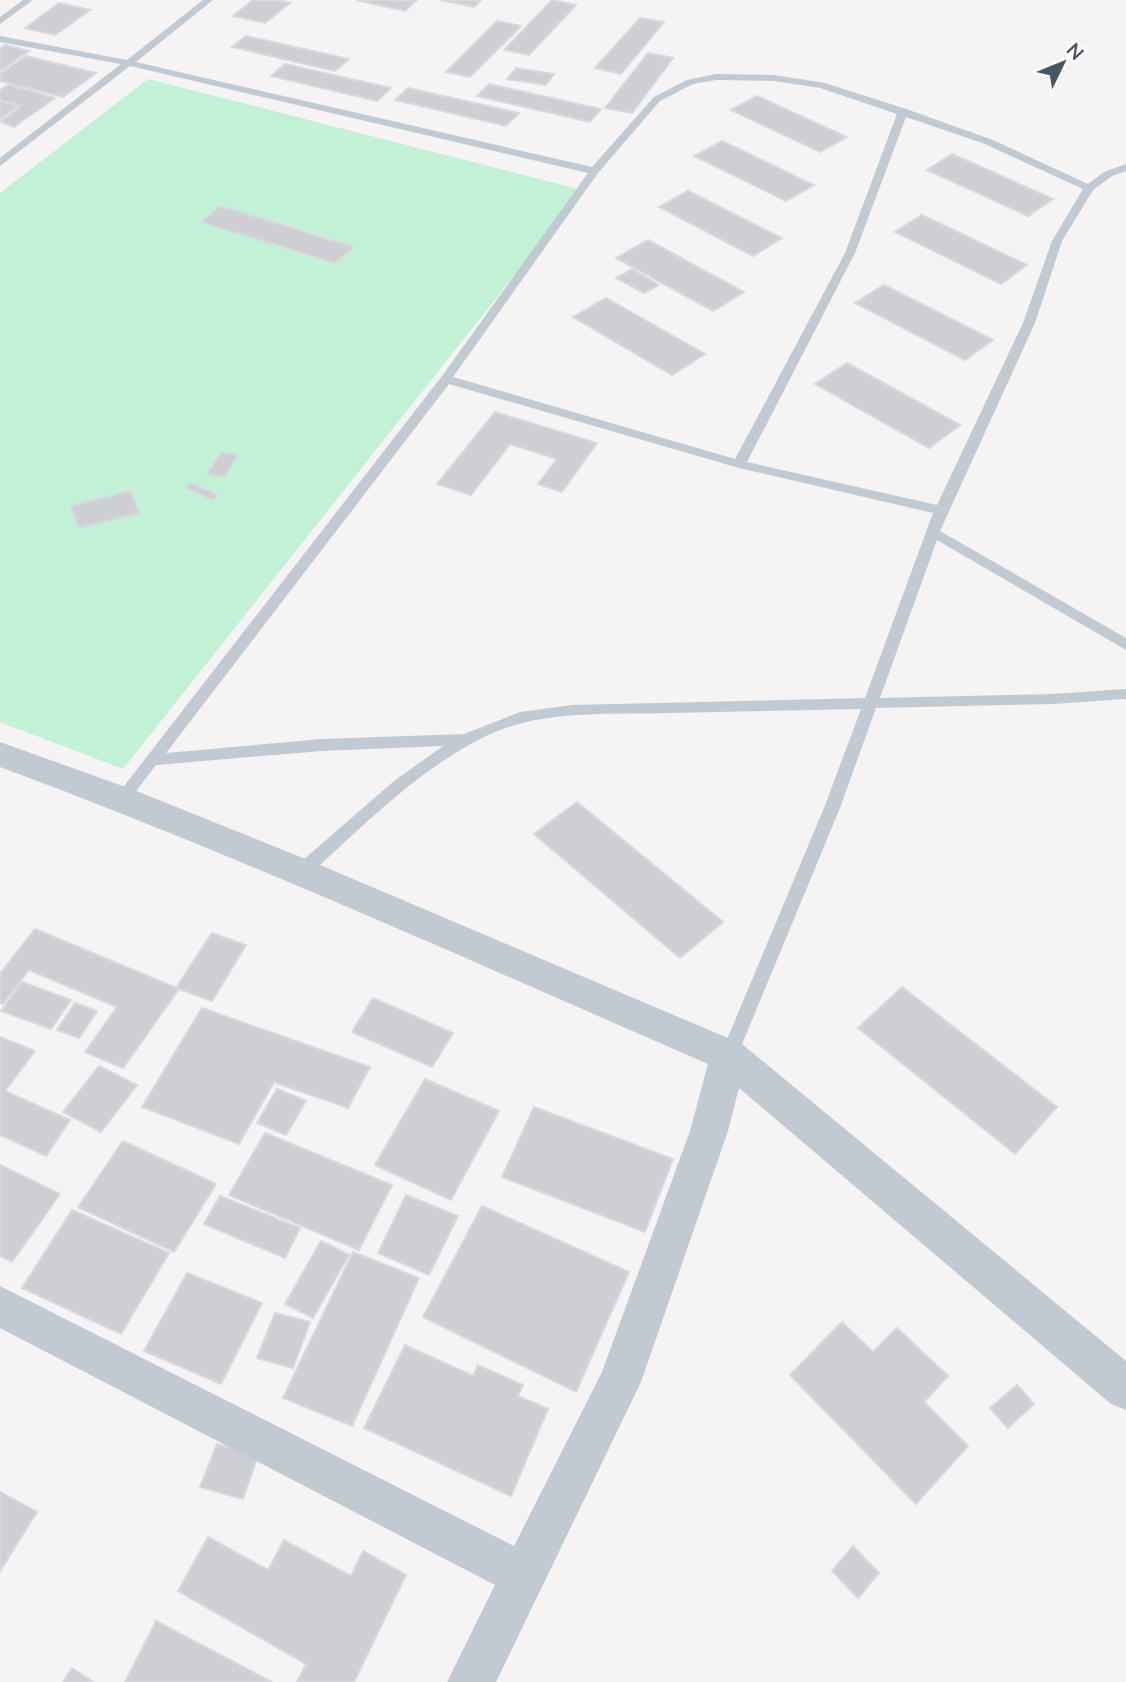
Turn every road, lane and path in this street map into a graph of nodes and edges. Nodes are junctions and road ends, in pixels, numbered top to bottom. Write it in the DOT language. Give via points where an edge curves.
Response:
graph roads {
  1 [pos="29,0"];
  2 [pos="209,0"];
  3 [pos="0,22"];
  4 [pos="0,39"];
  5 [pos="127,63"];
  6 [pos="903,111"];
  7 [pos="0,163"];
  8 [pos="1126,167"];
  9 [pos="594,171"];
  10 [pos="1089,188"];
  11 [pos="446,379"];
  12 [pos="739,464"];
  13 [pos="941,510"];
  14 [pos="934,533"];
  15 [pos="1126,645"];
  16 [pos="1126,694"];
  17 [pos="872,703"];
  18 [pos="466,740"];
  19 [pos="0,754"];
  20 [pos="152,760"];
  21 [pos="122,799"];
  22 [pos="300,872"];
  23 [pos="729,1056"];
  24 [pos="0,1306"];
  25 [pos="1126,1390"];
  26 [pos="525,1576"];
  27 [pos="471,1682"];
  1 -- 3 [label="lane"];
  2 -- 5 [label="lane"];
  4 -- 5 [label="lane"];
  5 -- 7 [label="lane"];
  5 -- 9 [label="lane"];
  6 -- 9 [label="lane" via="822,85 774,78 736,76 690,82 657,99"];
  6 -- 10 [label="lane" via="989,142"];
  6 -- 12 [label="lane" via="850,253"];
  8 -- 10 [label="lane"];
  9 -- 11 [label="lane"];
  10 -- 13 [label="lane" via="1057,241 1029,323"];
  11 -- 12 [label="lane"];
  11 -- 20 [label="lane"];
  12 -- 13 [label="lane"];
  13 -- 14 [label="lane"];
  14 -- 15 [label="lane"];
  14 -- 17 [label="lane"];
  16 -- 17 [label="lane"];
  17 -- 18 [label="lane" via="572,710 512,720"];
  17 -- 23 [label="lane"];
  18 -- 20 [label="lane" via="322,745"];
  18 -- 22 [label="lane" via="398,788"];
  19 -- 21 [label="street"];
  20 -- 21 [label="lane"];
  21 -- 22 [label="street"];
  22 -- 23 [label="street"];
  23 -- 25 [label="street"];
  23 -- 26 [label="street" via="709,1132 620,1382"];
  24 -- 26 [label="street"];
  26 -- 27 [label="street"];
}
